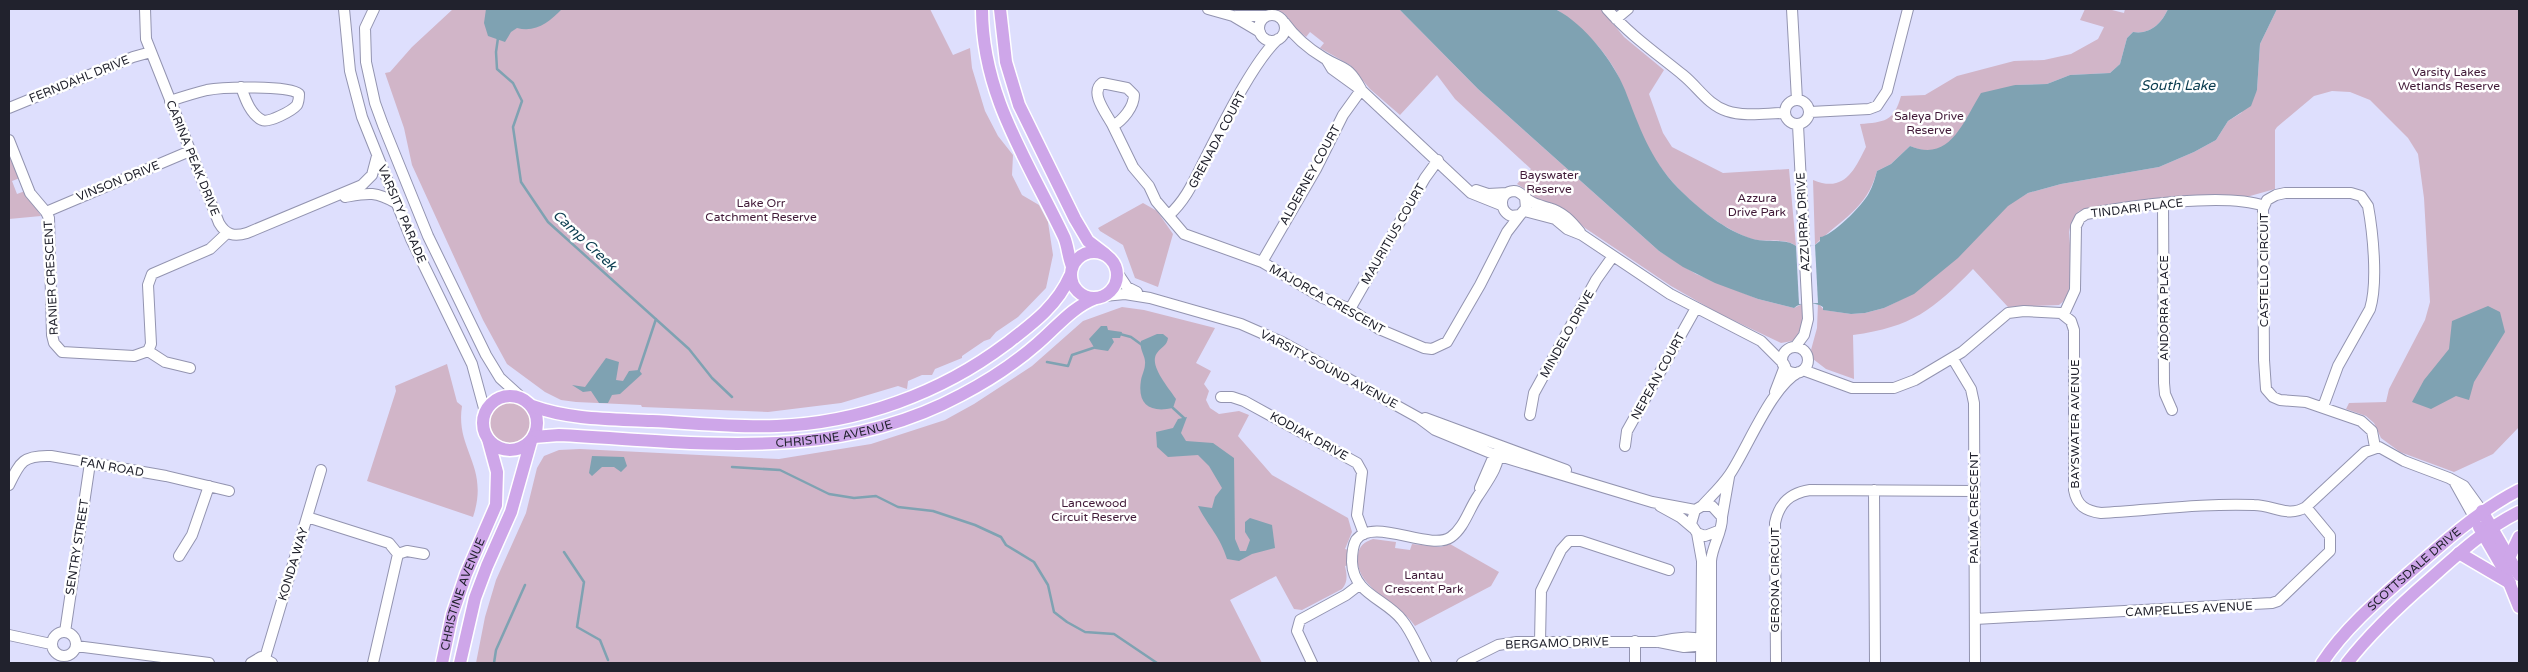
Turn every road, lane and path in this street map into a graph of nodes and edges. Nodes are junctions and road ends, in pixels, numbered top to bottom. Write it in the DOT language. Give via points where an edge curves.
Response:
graph roads {
  1 [pos="145,9"];
  2 [pos="344,9"];
  3 [pos="374,9"];
  4 [pos="982,9"];
  5 [pos="1000,9"];
  6 [pos="1208,9"];
  7 [pos="1608,9"];
  8 [pos="1628,9"];
  9 [pos="1792,9"];
  10 [pos="1908,9"];
  11 [pos="1233,16"];
  12 [pos="1267,16"];
  13 [pos="1616,19"];
  14 [pos="1284,22"];
  15 [pos="1261,33"];
  16 [pos="1280,38"];
  17 [pos="1307,46"];
  18 [pos="151,52"];
  19 [pos="1260,61"];
  20 [pos="241,87"];
  21 [pos="1361,90"];
  22 [pos="1797,100"];
  23 [pos="170,101"];
  24 [pos="9,108"];
  25 [pos="1810,112"];
  26 [pos="1785,113"];
  27 [pos="1798,124"];
  28 [pos="1113,126"];
  29 [pos="9,140"];
  30 [pos="190,152"];
  31 [pos="377,156"];
  32 [pos="1438,160"];
  33 [pos="1462,182"];
  34 [pos="1507,193"];
  35 [pos="1525,196"];
  36 [pos="325,202"];
  37 [pos="396,204"];
  38 [pos="2163,204"];
  39 [pos="2264,206"];
  40 [pos="1504,210"];
  41 [pos="46,212"];
  42 [pos="1522,213"];
  43 [pos="1169,215"];
  44 [pos="1507,232"];
  45 [pos="227,233"];
  46 [pos="1582,235"];
  47 [pos="1105,254"];
  48 [pos="1613,256"];
  49 [pos="1262,262"];
  50 [pos="1071,271"];
  51 [pos="1117,272"];
  52 [pos="1100,297"];
  53 [pos="1150,298"];
  54 [pos="1696,308"];
  55 [pos="1350,309"];
  56 [pos="2064,314"];
  57 [pos="1808,319"];
  58 [pos="1761,341"];
  59 [pos="1792,348"];
  60 [pos="148,351"];
  61 [pos="1808,356"];
  62 [pos="1953,359"];
  63 [pos="1784,365"];
  64 [pos="190,368"];
  65 [pos="1801,371"];
  66 [pos="1832,380"];
  67 [pos="1221,397"];
  68 [pos="1773,400"];
  69 [pos="527,402"];
  70 [pos="2323,407"];
  71 [pos="2172,410"];
  72 [pos="485,412"];
  73 [pos="1530,415"];
  74 [pos="488,439"];
  75 [pos="532,439"];
  76 [pos="1625,446"];
  77 [pos="2374,447"];
  78 [pos="1498,452"];
  79 [pos="90,463"];
  80 [pos="321,470"];
  81 [pos="1730,474"];
  82 [pos="9,486"];
  83 [pos="209,486"];
  84 [pos="1874,490"];
  85 [pos="2519,490"];
  86 [pos="229,491"];
  87 [pos="1974,491"];
  88 [pos="1652,502"];
  89 [pos="2306,507"];
  90 [pos="1699,508"];
  91 [pos="2519,512"];
  92 [pos="2478,514"];
  93 [pos="1722,516"];
  94 [pos="307,517"];
  95 [pos="1695,531"];
  96 [pos="1718,531"];
  97 [pos="2488,531"];
  98 [pos="1364,534"];
  99 [pos="2519,537"];
  100 [pos="2460,552"];
  101 [pos="398,554"];
  102 [pos="424,554"];
  103 [pos="179,556"];
  104 [pos="2510,556"];
  105 [pos="1669,570"];
  106 [pos="2515,579"];
  107 [pos="1359,584"];
  108 [pos="2519,607"];
  109 [pos="1975,619"];
  110 [pos="65,632"];
  111 [pos="9,635"];
  112 [pos="1635,641"];
  113 [pos="1540,642"];
  114 [pos="1701,642"];
  115 [pos="1711,643"];
  116 [pos="51,644"];
  117 [pos="76,646"];
  118 [pos="61,660"];
  119 [pos="268,661"];
  120 [pos="208,663"];
  121 [pos="250,663"];
  122 [pos="372,663"];
  123 [pos="442,663"];
  124 [pos="460,663"];
  125 [pos="1312,663"];
  126 [pos="1426,663"];
  127 [pos="1462,663"];
  128 [pos="1636,663"];
  129 [pos="1702,663"];
  130 [pos="1712,663"];
  131 [pos="1776,663"];
  132 [pos="1875,663"];
  133 [pos="1975,663"];
  134 [pos="2322,663"];
  135 [pos="2347,663"];
  1 -- 18 [label="street, CARINA PEAK DRIVE" via="146,39"];
  2 -- 31 [label="street, VARSITY PARADE" via="353,87"];
  3 -- 69 [label="street, VARSITY PARADE" via="365,28 366,62 383,125 428,236 482,347 496,373"];
  4 -- 50 [label="main road" via="984,49 997,100 1065,240"];
  5 -- 47 [label="main road" via="1006,62 1019,105 1075,219 1088,241"];
  6 -- 11 [label="street"];
  7 -- 13 [label="street"];
  8 -- 13 [label="street"];
  9 -- 22 [label="street"];
  10 -- 25 [label="street" via="1887,91 1877,106"];
  11 -- 12 [label="street"];
  11 -- 15 [label="street"];
  12 -- 14 [label="street" via="1274,15"];
  12 -- 15 [label="street" via="1260,25"];
  13 -- 26 [label="street" via="1721,109 1743,114"];
  14 -- 16 [label="street" via="1285,29"];
  14 -- 17 [label="street"];
  15 -- 16 [label="street" via="1267,39"];
  15 -- 19 [label="street, GRENADA COURT"];
  16 -- 17 [label="street"];
  16 -- 19 [label="street, GRENADA COURT"];
  17 -- 21 [label="street"];
  18 -- 23 [label="street, CARINA PEAK DRIVE"];
  18 -- 24 [label="street, FERNDAHL DRIVE"];
  19 -- 43 [label="street, GRENADA COURT" via="1185,198"];
  20 -- 20 [label="street" via="291,89 299,94 299,102 290,110 267,120 261,119 251,110"];
  20 -- 23 [label="street" via="208,90"];
  21 -- 32 [label="street"];
  21 -- 49 [label="street, ALDERNEY COURT" via="1342,116"];
  22 -- 25 [label="street" via="1806,103"];
  22 -- 26 [label="street" via="1788,104"];
  23 -- 30 [label="street, CARINA PEAK DRIVE"];
  25 -- 27 [label="street" via="1806,121"];
  26 -- 27 [label="street" via="1790,122"];
  27 -- 57 [label="street, AZZURRA DRIVE"];
  28 -- 43 [label="street, MAJORCA CRESCENT" via="1133,167"];
  29 -- 41 [label="street, RANIER CRESCENT" via="30,193"];
  30 -- 41 [label="street, VINSON DRIVE"];
  30 -- 45 [label="street, CARINA PEAK DRIVE" via="219,223"];
  31 -- 36 [label="street" via="372,175 362,185"];
  31 -- 37 [label="street, VARSITY PARADE"];
  32 -- 33 [label="street"];
  32 -- 55 [label="street, MAURITIUS COURT"];
  33 -- 34 [label="street" via="1488,194"];
  33 -- 40 [label="street" via="1471,193"];
  34 -- 35 [label="street" via="1518,192"];
  34 -- 40 [label="street" via="1502,201"];
  35 -- 42 [label="street" via="1527,204"];
  35 -- 46 [label="street" via="1536,204 1558,211"];
  36 -- 37 [label="street" via="370,192 385,196"];
  36 -- 45 [label="street" via="239,236"];
  37 -- 72 [label="street, VARSITY PARADE" via="472,364"];
  38 -- 39 [label="street, TINDARI PLACE" via="2215,200"];
  38 -- 56 [label="street, TINDARI PLACE" via="2086,214 2080,218 2075,230 2075,290"];
  38 -- 71 [label="street, ANDORRA PLACE" via="2164,383"];
  39 -- 70 [label="street, CASTELLO CIRCUIT" via="2266,390 2280,400 2300,400"];
  39 -- 70 [label="street, CASTELLO CIRCUIT" via="2272,196 2280,194 2351,193 2361,196 2368,206 2373,301 2338,366"];
  40 -- 42 [label="street" via="1511,216"];
  40 -- 44 [label="street"];
  41 -- 60 [label="street, RANIER CRESCENT" via="50,232 52,335 58,349 72,354 134,356"];
  42 -- 44 [label="street, MAJORCA CRESCENT"];
  42 -- 46 [label="street" via="1546,215"];
  43 -- 49 [label="street, MAJORCA CRESCENT" via="1184,234"];
  44 -- 55 [label="street, MAJORCA CRESCENT" via="1452,334 1440,347 1424,348 1393,335"];
  45 -- 60 [label="street" via="210,249 152,274 148,285 151,344"];
  46 -- 48 [label="street"];
  47 -- 50 [label="main road" via="1090,251 1082,254"];
  47 -- 51 [label="main road" via="1116,265"];
  48 -- 54 [label="street"];
  48 -- 73 [label="street, MINDELO DRIVE" via="1596,280 1534,393"];
  49 -- 55 [label="street, MAJORCA CRESCENT" via="1323,298"];
  50 -- 52 [label="main road" via="1077,291 1089,298"];
  50 -- 69 [label="main road, CHRISTINE AVENUE" via="1060,297 1047,311 978,364 911,398 839,419 779,426 737,426 570,416"];
  51 -- 52 [label="main road" via="1114,286"];
  51 -- 53 [label="street, VARSITY SOUND AVENUE" via="1127,287"];
  52 -- 53 [label="street, VARSITY SOUND AVENUE" via="1125,294"];
  52 -- 75 [label="main road, CHRISTINE AVENUE" via="1082,304 1030,350 977,386 917,416 864,432 821,440 756,445 559,435"];
  53 -- 78 [label="street, VARSITY SOUND AVENUE" via="1221,317 1261,332 1420,418"];
  54 -- 58 [label="street"];
  54 -- 76 [label="street, NEPEAN COURT" via="1627,431"];
  56 -- 62 [label="street" via="2008,313"];
  56 -- 89 [label="street, BAYSWATER AVENUE" via="2074,330 2074,490 2081,506 2091,512 2253,504 2290,512"];
  57 -- 59 [label="street" via="1804,335"];
  57 -- 61 [label="street" via="1811,327"];
  58 -- 59 [label="street"];
  58 -- 63 [label="street"];
  59 -- 61 [label="street" via="1802,349"];
  59 -- 63 [label="street" via="1783,357"];
  60 -- 64 [label="street" via="165,362"];
  61 -- 65 [label="street"];
  61 -- 66 [label="street"];
  62 -- 66 [label="street" via="1894,388 1861,389"];
  62 -- 87 [label="street, PALMA CRESCENT" via="1974,396"];
  63 -- 65 [label="street" via="1791,371"];
  63 -- 68 [label="street"];
  65 -- 66 [label="street"];
  65 -- 68 [label="street" via="1792,376"];
  67 -- 98 [label="street, KODIAK DRIVE" via="1244,401 1357,463 1362,477 1357,515"];
  68 -- 81 [label="street"];
  69 -- 72 [label="main road" via="514,395 497,399"];
  69 -- 75 [label="main road" via="538,421"];
  70 -- 77 [label="street, CASTELLO CIRCUIT" via="2365,424 2372,431"];
  72 -- 74 [label="main road" via="484,430"];
  74 -- 75 [label="main road" via="509,450 517,449"];
  74 -- 123 [label="main road, CHRISTINE AVENUE" via="497,472 496,505 466,574 452,615"];
  75 -- 124 [label="main road, CHRISTINE AVENUE" via="512,512 475,598"];
  77 -- 89 [label="street"];
  77 -- 92 [label="street" via="2385,449 2404,461 2464,486"];
  78 -- 88 [label="street, VARSITY SOUND AVENUE"];
  78 -- 98 [label="street" via="1491,478 1449,539 1375,532"];
  79 -- 82 [label="street, FAN ROAD" via="33,455 19,464"];
  79 -- 83 [label="street, FAN ROAD"];
  79 -- 110 [label="street, SENTRY STREET"];
  80 -- 94 [label="street, KONDA WAY"];
  81 -- 90 [label="street"];
  81 -- 93 [label="street"];
  83 -- 86 [label="street, FAN ROAD"];
  83 -- 103 [label="street" via="192,535"];
  84 -- 87 [label="street, GERONA CIRCUIT"];
  84 -- 131 [label="street, GERONA CIRCUIT" via="1801,492 1793,494 1780,507 1775,523"];
  84 -- 132 [label="street"];
  85 -- 92 [label="main road, SCOTTSDALE DRIVE"];
  87 -- 109 [label="street, PALMA CRESCENT"];
  88 -- 90 [label="street, VARSITY SOUND AVENUE"];
  88 -- 95 [label="street, VARSITY SOUND AVENUE" via="1680,517"];
  89 -- 109 [label="street, CAMPELLES AVENUE" via="2330,536 2330,551 2278,601"];
  90 -- 93 [label="street" via="1716,508"];
  90 -- 95 [label="street" via="1691,518"];
  91 -- 97 [label="main road, SCOTTSDALE DRIVE"];
  92 -- 97 [label="main road"];
  92 -- 134 [label="main road, SCOTTSDALE DRIVE" via="2367,610"];
  93 -- 96 [label="street"];
  94 -- 101 [label="street" via="389,543"];
  94 -- 119 [label="street, KONDA WAY"];
  95 -- 96 [label="street" via="1710,536"];
  95 -- 114 [label="street" via="1702,560"];
  96 -- 115 [label="street" via="1711,561"];
  97 -- 100 [label="main road, SCOTTSDALE DRIVE"];
  97 -- 104 [label="main road"];
  97 -- 106 [label="main road" via="2496,554"];
  98 -- 107 [label="street" via="1352,550 1353,573"];
  99 -- 104 [label="main road"];
  100 -- 106 [label="main road"];
  100 -- 135 [label="main road, SCOTTSDALE DRIVE" via="2385,619"];
  101 -- 102 [label="street" via="407,551"];
  101 -- 122 [label="street"];
  104 -- 106 [label="main road"];
  105 -- 113 [label="street" via="1581,541 1570,541 1561,550 1541,591"];
  106 -- 108 [label="main road"];
  107 -- 125 [label="street" via="1346,595 1300,620 1297,631"];
  107 -- 126 [label="street" via="1404,621"];
  109 -- 133 [label="street, PALMA CRESCENT"];
  110 -- 116 [label="street" via="57,633"];
  110 -- 117 [label="street" via="72,635"];
  111 -- 116 [label="street"];
  112 -- 113 [label="street, BERGAMO DRIVE"];
  112 -- 114 [label="street, BERGAMO DRIVE" via="1673,646"];
  112 -- 128 [label="street"];
  113 -- 127 [label="street, BERGAMO DRIVE" via="1498,645"];
  114 -- 115 [label="street, BERGAMO DRIVE"];
  114 -- 129 [label="street"];
  115 -- 130 [label="street"];
  116 -- 118 [label="street"];
  117 -- 118 [label="street"];
  117 -- 120 [label="street"];
  119 -- 121 [label="street" via="257,658"];
}
